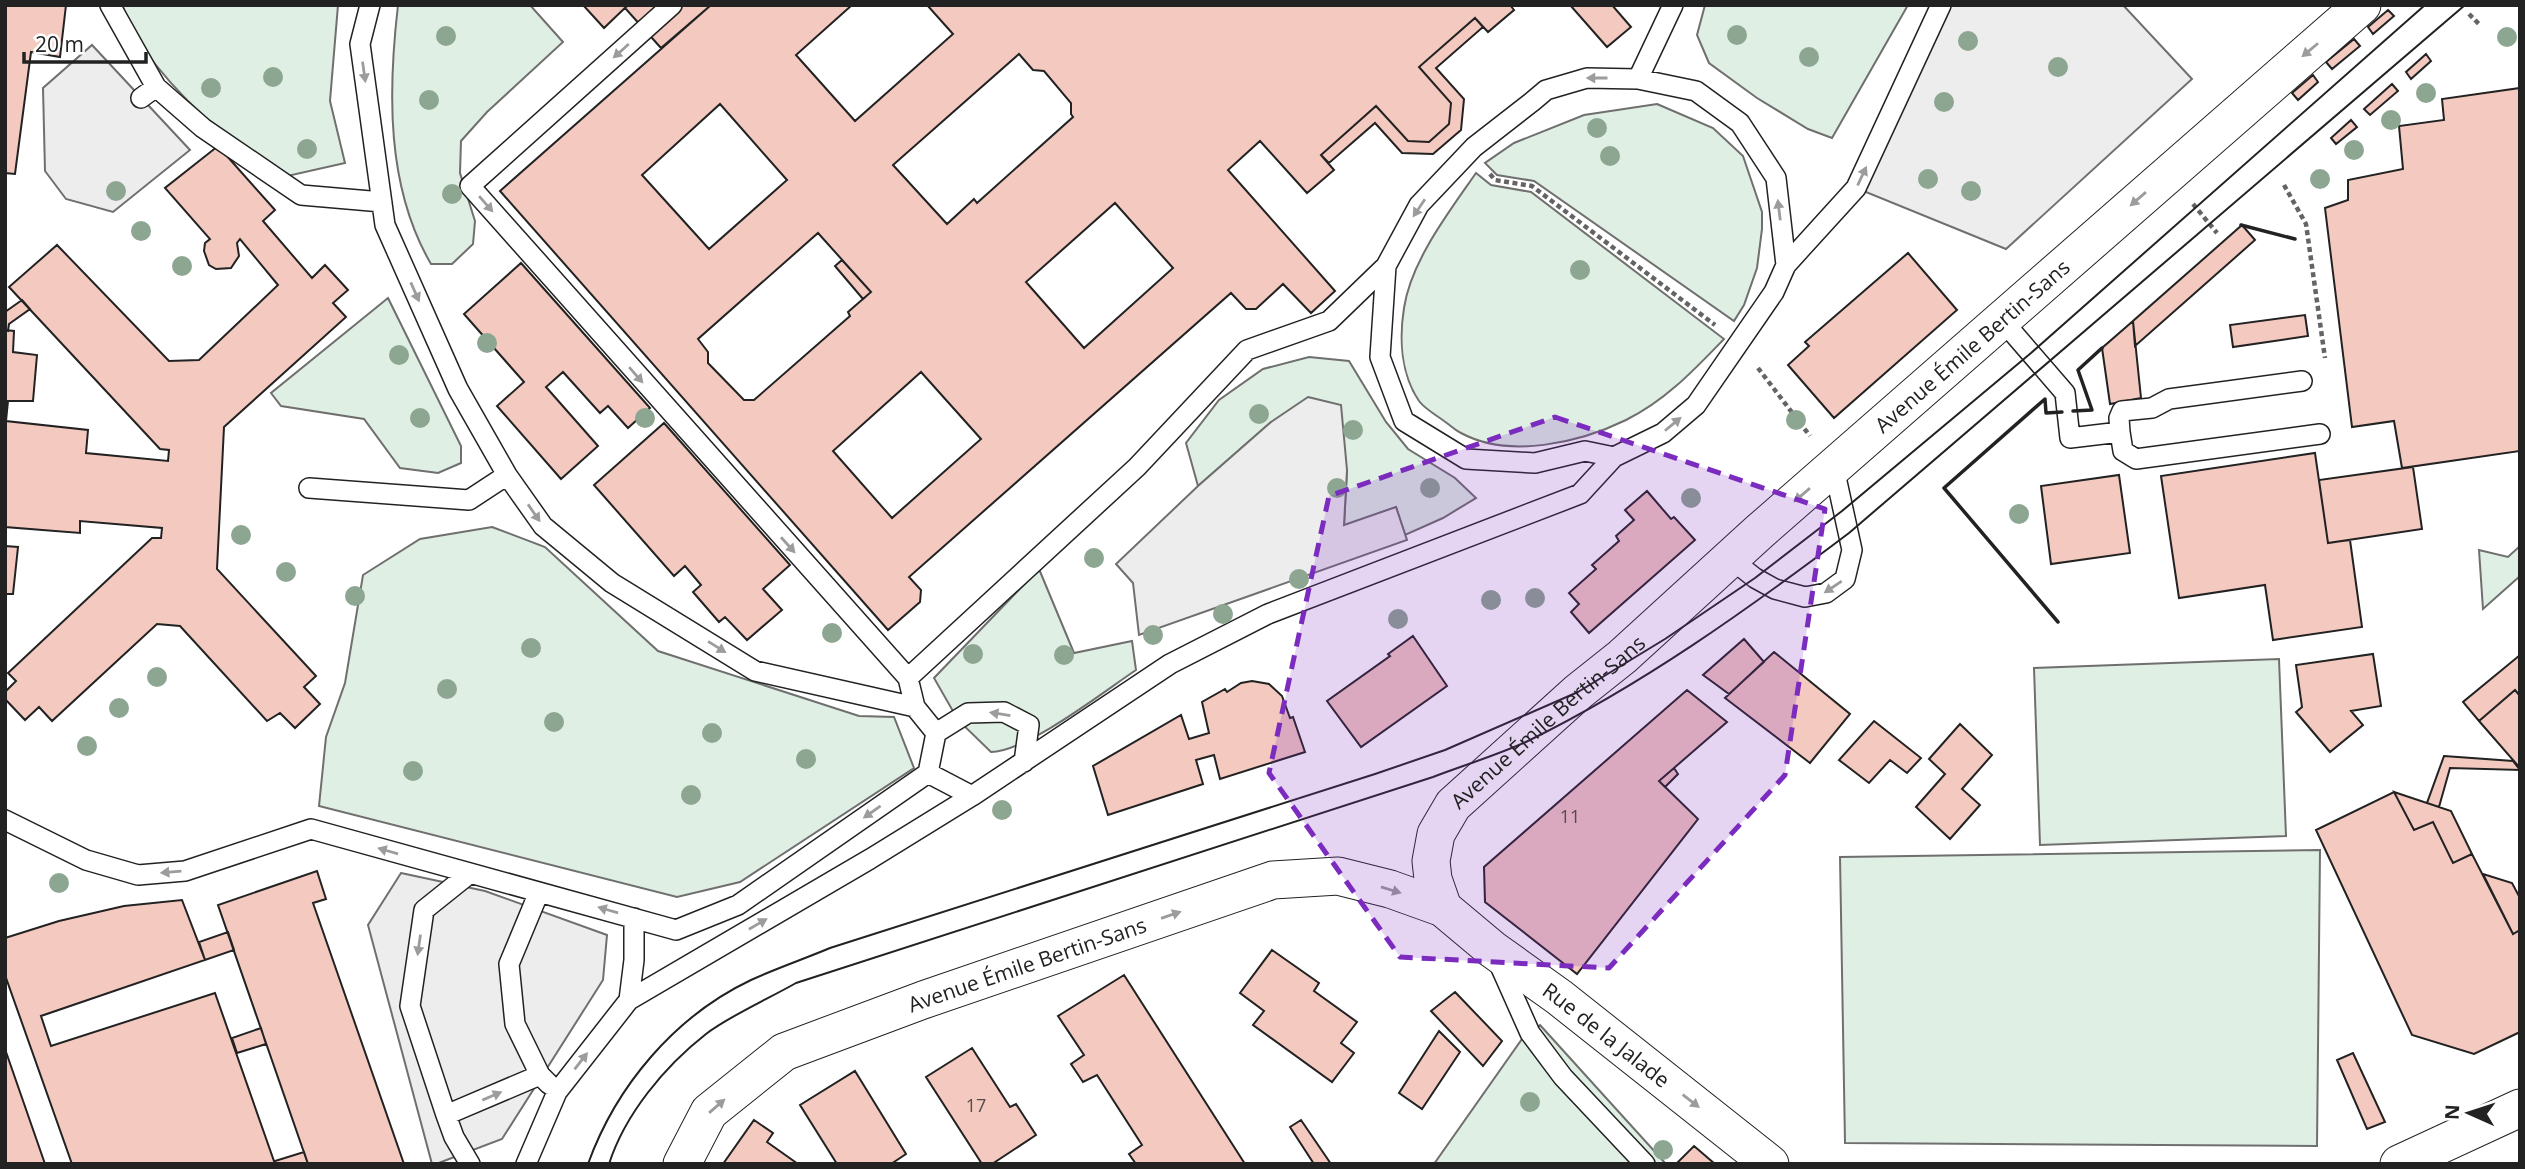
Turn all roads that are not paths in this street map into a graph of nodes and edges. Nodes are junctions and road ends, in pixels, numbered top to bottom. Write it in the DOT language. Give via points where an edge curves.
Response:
graph roads {
  1 [pos="110,5"];
  2 [pos="370,5"];
  3 [pos="672,5"];
  4 [pos="1673,5"];
  5 [pos="1941,5"];
  6 [pos="2362,5"];
  7 [pos="1637,79"];
  8 [pos="382,202"];
  9 [pos="1786,265"];
  10 [pos="1386,267"];
  11 [pos="2002,320"];
  12 [pos="2302,382"];
  13 [pos="2120,432"];
  14 [pos="2320,434"];
  15 [pos="1614,457"];
  16 [pos="1834,468"];
  17 [pos="507,475"];
  18 [pos="309,488"];
  19 [pos="1731,559"];
  20 [pos="908,678"];
  21 [pos="915,707"];
  22 [pos="936,733"];
  23 [pos="1024,762"];
  24 [pos="928,773"];
  25 [pos="972,796"];
  26 [pos="5,820"];
  27 [pos="469,874"];
  28 [pos="538,892"];
  29 [pos="1443,908"];
  30 [pos="634,918"];
  31 [pos="1492,949"];
  32 [pos="629,1000"];
  33 [pos="540,1075"];
  34 [pos="557,1091"];
  35 [pos="2520,1108"];
  36 [pos="446,1115"];
  37 [pos="470,1164"];
  38 [pos="526,1164"];
  39 [pos="682,1164"];
  40 [pos="1645,1164"];
  41 [pos="1770,1164"];
  42 [pos="2399,1164"];
  1 -- 8 [label="lane" via="149,92 301,195"];
  2 -- 8 [label="lane, one-way" via="360,44"];
  3 -- 20 [label="lane, one-way" via="470,186"];
  4 -- 7 [label="lane"];
  9 -- 5 [label="lane, one-way" via="1856,188"];
  6 -- 11 [label="street, Avenue Émile Bertin-Sans, one-way"];
  9 -- 7 [label="lane, one-way" via="1776,178 1740,123 1696,91"];
  7 -- 10 [label="lane, one-way" via="1587,78 1546,90 1470,152 1419,205"];
  8 -- 17 [label="lane, one-way" via="385,225 458,389"];
  15 -- 9 [label="lane, one-way" via="1663,433 1696,405 1774,292"];
  10 -- 15 [label="lane" via="1380,357 1404,421 1466,458 1535,463 1585,451"];
  10 -- 20 [label="lane" via="1329,321 1247,350 1137,467"];
  11 -- 13 [label="lane" via="2065,393 2070,438"];
  11 -- 16 [label="street, Avenue Émile Bertin-Sans"];
  12 -- 13 [label="lane" via="2169,399 2152,408 2122,411"];
  13 -- 14 [label="lane" via="2123,451 2136,460"];
  15 -- 23 [label="lane" via="1580,494 1268,614 1170,664"];
  16 -- 19 [label="street, Avenue Émile Bertin-Sans, one-way"];
  16 -- 19 [label="lane, one-way" via="1852,550 1845,579 1826,593 1805,597 1765,584"];
  17 -- 18 [label="lane" via="469,500"];
  17 -- 21 [label="lane, one-way" via="543,526 612,583 755,671"];
  19 -- 29 [label="street, Avenue Émile Bertin-Sans" via="1453,805 1436,834 1431,861"];
  20 -- 21 [label="lane"];
  21 -- 22 [label="lane"];
  23 -- 22 [label="lane, one-way" via="1029,725 1004,712 968,713"];
  22 -- 24 [label="lane"];
  23 -- 25 [label="lane"];
  24 -- 25 [label="lane"];
  24 -- 30 [label="lane, one-way" via="738,905 676,930"];
  32 -- 25 [label="lane, one-way"];
  27 -- 26 [label="lane, one-way" via="310,829 185,871 138,875 86,860"];
  27 -- 28 [label="lane"];
  27 -- 36 [label="lane, one-way" via="424,910 410,1006"];
  30 -- 28 [label="lane, one-way"];
  28 -- 33 [label="lane" via="509,964 514,1024"];
  29 -- 31 [label="street, Rue de la Jalade"];
  39 -- 29 [label="street, Avenue Émile Bertin-Sans, one-way" via="709,1112 784,1052 1273,880 1338,876"];
  30 -- 32 [label="lane"];
  31 -- 40 [label="lane" via="1530,1033 1563,1077"];
  31 -- 41 [label="street, Rue de la Jalade, one-way"];
  34 -- 32 [label="lane, one-way"];
  33 -- 34 [label="lane"];
  36 -- 33 [label="lane, one-way"];
  34 -- 38 [label="lane"];
  35 -- 42 [label="street"];
  36 -- 37 [label="lane"];
}
